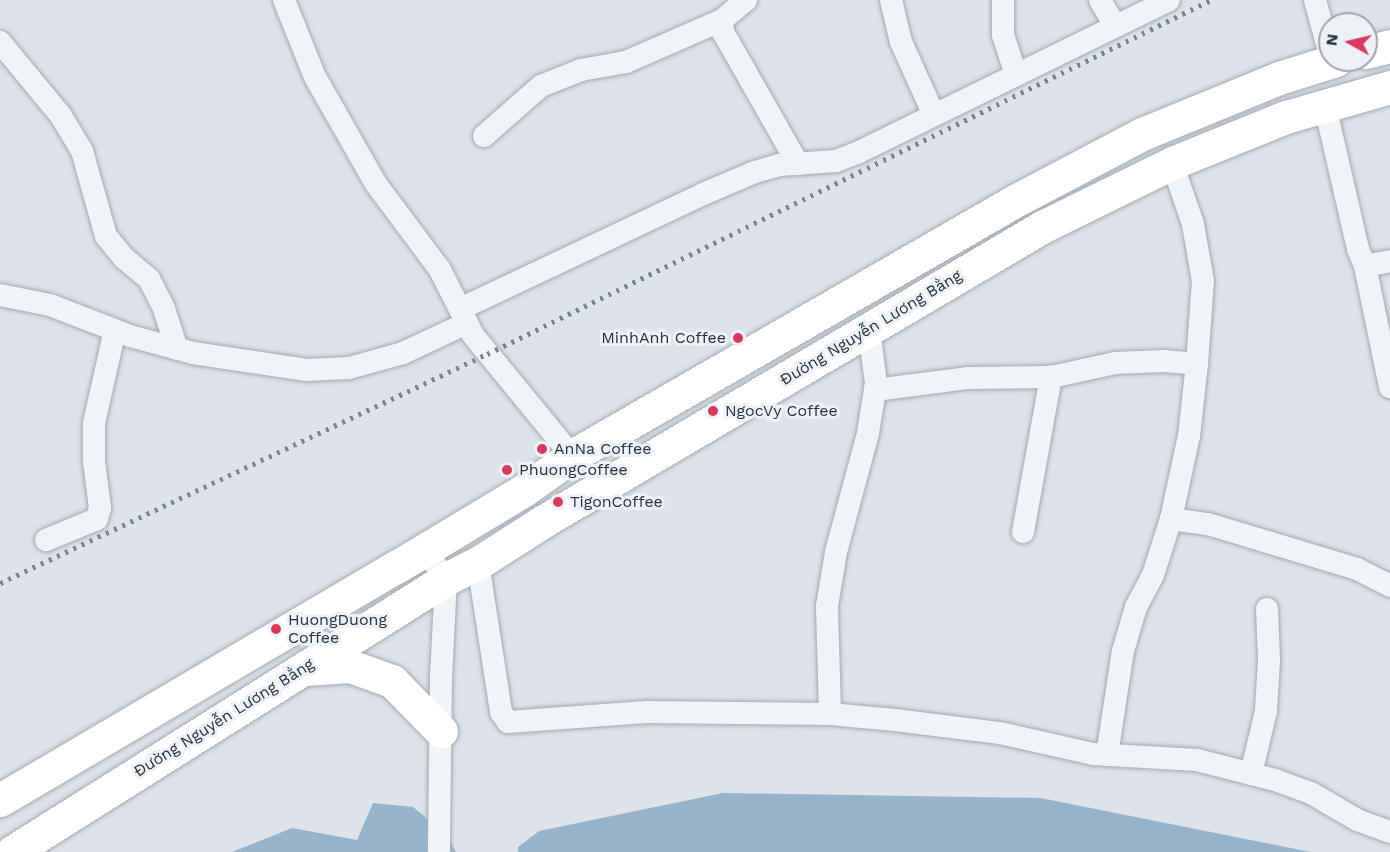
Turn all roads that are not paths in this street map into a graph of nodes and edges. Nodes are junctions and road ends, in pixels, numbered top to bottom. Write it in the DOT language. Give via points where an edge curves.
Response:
graph roads {
  1 [pos="284,0"];
  2 [pos="746,0"];
  3 [pos="891,0"];
  4 [pos="1003,0"];
  5 [pos="1100,0"];
  6 [pos="1169,0"];
  7 [pos="722,20"];
  8 [pos="1115,26"];
  9 [pos="0,42"];
  10 [pos="1318,64"];
  11 [pos="1016,75"];
  12 [pos="1390,87"];
  13 [pos="1325,106"];
  14 [pos="934,116"];
  15 [pos="484,136"];
  16 [pos="1172,163"];
  17 [pos="798,164"];
  18 [pos="1390,261"];
  19 [pos="1365,266"];
  20 [pos="0,295"];
  21 [pos="463,316"];
  22 [pos="115,330"];
  23 [pos="869,330"];
  24 [pos="177,349"];
  25 [pos="1197,364"];
  26 [pos="1051,377"];
  27 [pos="1390,387"];
  28 [pos="875,390"];
  29 [pos="572,456"];
  30 [pos="1171,519"];
  31 [pos="1023,532"];
  32 [pos="46,540"];
  33 [pos="424,549"];
  34 [pos="478,563"];
  35 [pos="446,579"];
  36 [pos="1390,586"];
  37 [pos="1267,609"];
  38 [pos="300,670"];
  39 [pos="830,714"];
  40 [pos="441,730"];
  41 [pos="1100,755"];
  42 [pos="1251,774"];
  43 [pos="0,800"];
  44 [pos="1390,832"];
  45 [pos="12,852"];
  46 [pos="439,852"];
  1 -- 21 [label="street" via="315,77 376,184 440,270"];
  2 -- 7 [label="street"];
  3 -- 14 [label="street" via="901,42"];
  4 -- 11 [label="street" via="1003,35"];
  5 -- 8 [label="street"];
  6 -- 8 [label="street"];
  7 -- 15 [label="street" via="626,62 580,70 541,87"];
  7 -- 17 [label="street" via="723,32"];
  8 -- 11 [label="street"];
  9 -- 24 [label="street" via="61,116 77,142 106,236 149,279"];
  10 -- 29 [label="highway" via="1208,105 1072,170"];
  11 -- 14 [label="street"];
  12 -- 13 [label="highway, Đường Nguyễn Lương Bằng"];
  13 -- 16 [label="highway, Đường Nguyễn Lương Bằng" via="1286,117"];
  13 -- 19 [label="street"];
  14 -- 17 [label="street" via="836,161"];
  16 -- 23 [label="highway, Đường Nguyễn Lương Bằng" via="1041,227"];
  16 -- 25 [label="street" via="1193,225 1203,281"];
  17 -- 21 [label="street" via="779,165 703,194"];
  18 -- 19 [label="street"];
  19 -- 27 [label="street"];
  20 -- 22 [label="street" via="50,305"];
  21 -- 24 [label="street" via="402,353 325,371"];
  21 -- 29 [label="street" via="487,354"];
  22 -- 24 [label="street"];
  22 -- 32 [label="street" via="94,423 100,508 97,519"];
  23 -- 28 [label="street"];
  23 -- 34 [label="highway, Đường Nguyễn Lương Bằng"];
  25 -- 26 [label="street" via="1115,363"];
  25 -- 30 [label="street" via="1189,436"];
  26 -- 28 [label="street" via="927,381"];
  26 -- 31 [label="street"];
  28 -- 39 [label="street" via="827,606"];
  29 -- 33 [label="highway" via="524,490"];
  30 -- 36 [label="street" via="1208,524 1357,569"];
  30 -- 41 [label="street" via="1153,575 1136,607"];
  33 -- 35 [label="street"];
  33 -- 43 [label="highway"];
  34 -- 35 [label="highway, Đường Nguyễn Lương Bằng"];
  34 -- 39 [label="street" via="501,712 508,722 647,712"];
  35 -- 38 [label="highway, Đường Nguyễn Lương Bằng"];
  35 -- 40 [label="street"];
  37 -- 42 [label="street" via="1266,711"];
  38 -- 40 [label="highway" via="350,666 392,681"];
  38 -- 45 [label="highway, Đường Nguyễn Lương Bằng"];
  39 -- 41 [label="street" via="1000,733"];
  40 -- 46 [label="street"];
  41 -- 42 [label="street" via="1197,760"];
  42 -- 44 [label="street" via="1311,793 1357,820"];
}
